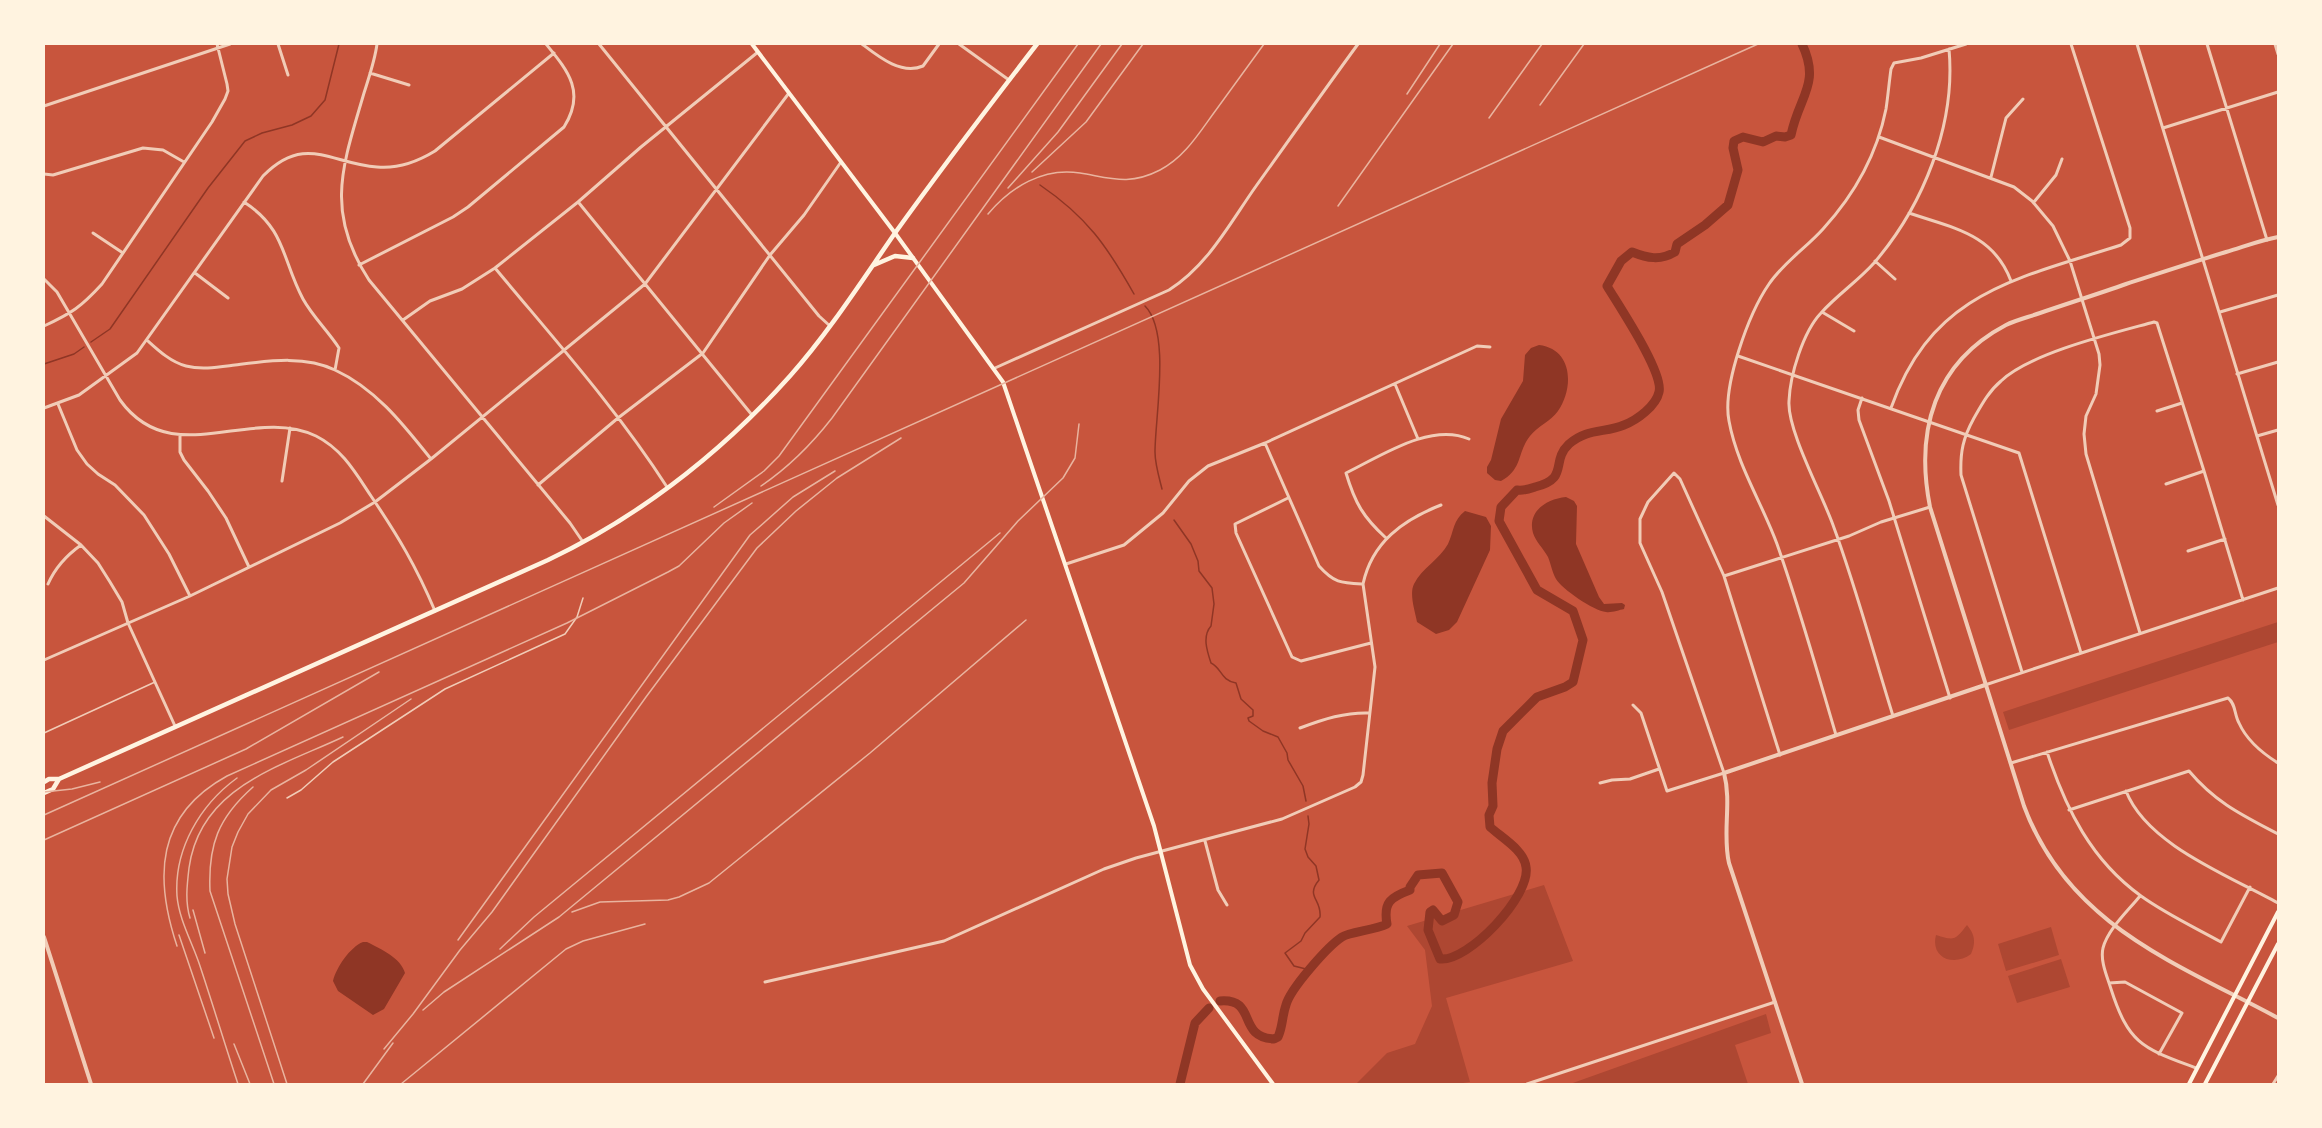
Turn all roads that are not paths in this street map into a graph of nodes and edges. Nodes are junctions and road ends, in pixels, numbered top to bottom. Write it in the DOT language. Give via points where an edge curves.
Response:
graph roads {
  1 [pos="230,44"];
  2 [pos="278,44"];
  3 [pos="377,44"];
  4 [pos="546,44"];
  5 [pos="598,44"];
  6 [pos="752,44"];
  7 [pos="862,44"];
  8 [pos="939,44"];
  9 [pos="959,44"];
  10 [pos="1037,44"];
  11 [pos="1358,44"];
  12 [pos="1966,44"];
  13 [pos="2071,44"];
  14 [pos="2137,44"];
  15 [pos="2207,44"];
  16 [pos="2275,44"];
  17 [pos="218,45"];
  18 [pos="1949,49"];
  19 [pos="758,52"];
  20 [pos="554,53"];
  21 [pos="2278,54"];
  22 [pos="370,73"];
  23 [pos="288,75"];
  24 [pos="1009,80"];
  25 [pos="409,85"];
  26 [pos="2278,92"];
  27 [pos="789,93"];
  28 [pos="2023,99"];
  29 [pos="44,106"];
  30 [pos="2227,108"];
  31 [pos="667,127"];
  32 [pos="2163,128"];
  33 [pos="1878,137"];
  34 [pos="1935,156"];
  35 [pos="2062,159"];
  36 [pos="345,161"];
  37 [pos="184,162"];
  38 [pos="842,162"];
  39 [pos="44,174"];
  40 [pos="1991,177"];
  41 [pos="716,188"];
  42 [pos="244,202"];
  43 [pos="578,202"];
  44 [pos="2034,202"];
  45 [pos="1909,213"];
  46 [pos="93,233"];
  47 [pos="896,233"];
  48 [pos="2278,237"];
  49 [pos="2267,240"];
  50 [pos="123,253"];
  51 [pos="771,255"];
  52 [pos="913,258"];
  53 [pos="2204,259"];
  54 [pos="1875,261"];
  55 [pos="2070,261"];
  56 [pos="874,264"];
  57 [pos="359,265"];
  58 [pos="495,267"];
  59 [pos="195,273"];
  60 [pos="44,279"];
  61 [pos="1895,279"];
  62 [pos="2011,281"];
  63 [pos="645,284"];
  64 [pos="2278,295"];
  65 [pos="228,298"];
  66 [pos="2083,298"];
  67 [pos="1822,312"];
  68 [pos="2220,312"];
  69 [pos="71,314"];
  70 [pos="403,320"];
  71 [pos="44,326"];
  72 [pos="830,326"];
  73 [pos="1854,331"];
  74 [pos="2096,339"];
  75 [pos="148,341"];
  76 [pos="1490,346"];
  77 [pos="563,350"];
  78 [pos="703,352"];
  79 [pos="1738,356"];
  80 [pos="2278,362"];
  81 [pos="995,368"];
  82 [pos="335,370"];
  83 [pos="1793,374"];
  84 [pos="2238,374"];
  85 [pos="105,376"];
  86 [pos="1395,384"];
  87 [pos="1862,398"];
  88 [pos="2182,403"];
  89 [pos="58,404"];
  90 [pos="44,408"];
  91 [pos="1891,408"];
  92 [pos="2157,411"];
  93 [pos="752,415"];
  94 [pos="482,417"];
  95 [pos="618,418"];
  96 [pos="1928,420"];
  97 [pos="290,428"];
  98 [pos="2278,430"];
  99 [pos="1965,433"];
  100 [pos="180,436"];
  101 [pos="2257,436"];
  102 [pos="1418,439"];
  103 [pos="1469,439"];
  104 [pos="1265,443"];
  105 [pos="431,459"];
  106 [pos="2204,471"];
  107 [pos="282,481"];
  108 [pos="2166,484"];
  109 [pos="538,485"];
  110 [pos="668,487"];
  111 [pos="2277,497"];
  112 [pos="1288,498"];
  113 [pos="375,502"];
  114 [pos="1441,505"];
  115 [pos="2278,505"];
  116 [pos="1930,507"];
  117 [pos="44,516"];
  118 [pos="1894,518"];
  119 [pos="1386,538"];
  120 [pos="1838,539"];
  121 [pos="2225,539"];
  122 [pos="583,542"];
  123 [pos="81,544"];
  124 [pos="2188,551"];
  125 [pos="1781,557"];
  126 [pos="1066,564"];
  127 [pos="249,567"];
  128 [pos="1724,576"];
  129 [pos="48,584"];
  130 [pos="1363,584"];
  131 [pos="2278,588"];
  132 [pos="190,596"];
  133 [pos="583,598"];
  134 [pos="2242,600"];
  135 [pos="435,611"];
  136 [pos="128,623"];
  137 [pos="2140,633"];
  138 [pos="1372,643"];
  139 [pos="2081,652"];
  140 [pos="44,660"];
  141 [pos="2022,672"];
  142 [pos="156,682"];
  143 [pos="1985,685"];
  144 [pos="1950,698"];
  145 [pos="1633,705"];
  146 [pos="1370,714"];
  147 [pos="1893,716"];
  148 [pos="176,727"];
  149 [pos="1300,728"];
  150 [pos="44,733"];
  151 [pos="1836,735"];
  152 [pos="2048,752"];
  153 [pos="1780,755"];
  154 [pos="2011,763"];
  155 [pos="2278,763"];
  156 [pos="1659,769"];
  157 [pos="1724,773"];
  158 [pos="59,779"];
  159 [pos="44,782"];
  160 [pos="1600,783"];
  161 [pos="2126,791"];
  162 [pos="44,793"];
  163 [pos="287,798"];
  164 [pos="2069,810"];
  165 [pos="2278,834"];
  166 [pos="1205,841"];
  167 [pos="1162,852"];
  168 [pos="2250,887"];
  169 [pos="2140,896"];
  170 [pos="2278,903"];
  171 [pos="1227,905"];
  172 [pos="2278,912"];
  173 [pos="2115,928"];
  174 [pos="44,937"];
  175 [pos="2278,944"];
  176 [pos="765,982"];
  177 [pos="2109,983"];
  178 [pos="2235,995"];
  179 [pos="2247,1001"];
  180 [pos="1775,1002"];
  181 [pos="2278,1018"];
  182 [pos="2159,1054"];
  183 [pos="2196,1068"];
  184 [pos="2278,1076"];
  185 [pos="91,1084"];
  186 [pos="1273,1084"];
  187 [pos="1527,1084"];
  188 [pos="1802,1084"];
  189 [pos="2189,1084"];
  190 [pos="2205,1084"];
  191 [pos="2273,1084"];
  1 -- 17 [label="street"];
  2 -- 23 [label="street"];
  3 -- 22 [label="street"];
  4 -- 20 [label="street"];
  5 -- 31 [label="street"];
  6 -- 19 [label="main road"];
  7 -- 8 [label="street" via="906,70 923,66"];
  9 -- 24 [label="street"];
  10 -- 24 [label="main road"];
  11 -- 81 [label="street" via="1226,231 1187,279"];
  12 -- 18 [label="street"];
  13 -- 55 [label="street" via="2130,238 2121,245"];
  14 -- 32 [label="street"];
  15 -- 30 [label="street"];
  16 -- 21 [label="street"];
  17 -- 29 [label="street"];
  17 -- 37 [label="street" via="228,92"];
  18 -- 33 [label="street" via="1894,63"];
  18 -- 34 [label="street" via="1948,99"];
  19 -- 27 [label="main road"];
  19 -- 31 [label="street"];
  20 -- 36 [label="street" via="426,157 386,167"];
  20 -- 57 [label="street" via="574,87 572,112 564,127 468,207"];
  22 -- 25 [label="street"];
  22 -- 36 [label="street"];
  24 -- 47 [label="main road"];
  26 -- 30 [label="street"];
  27 -- 38 [label="main road"];
  27 -- 41 [label="street"];
  28 -- 40 [label="street" via="2006,118"];
  30 -- 32 [label="street"];
  30 -- 49 [label="street"];
  31 -- 41 [label="street"];
  31 -- 43 [label="street"];
  32 -- 53 [label="street"];
  33 -- 34 [label="street"];
  33 -- 79 [label="street" via="1848,199 1764,291"];
  34 -- 40 [label="street"];
  34 -- 45 [label="street"];
  35 -- 44 [label="street" via="2056,175"];
  36 -- 42 [label="street" via="312,152 289,157 268,171"];
  36 -- 57 [label="street" via="340,191 342,216"];
  37 -- 39 [label="street" via="163,150 143,148 53,175"];
  37 -- 50 [label="street"];
  38 -- 47 [label="main road"];
  38 -- 51 [label="street"];
  40 -- 44 [label="street"];
  41 -- 51 [label="street"];
  41 -- 63 [label="street"];
  42 -- 59 [label="street"];
  42 -- 82 [label="street" via="273,226 303,299 339,348"];
  43 -- 58 [label="street"];
  43 -- 63 [label="street"];
  44 -- 55 [label="street" via="2053,226"];
  45 -- 54 [label="street"];
  45 -- 62 [label="street" via="1981,240 1998,255"];
  46 -- 50 [label="street"];
  47 -- 52 [label="main road"];
  47 -- 56 [label="main road"];
  48 -- 49 [label="street"];
  49 -- 53 [label="street"];
  50 -- 69 [label="street" via="102,284"];
  51 -- 72 [label="street"];
  51 -- 78 [label="street"];
  52 -- 56 [label="main road" via="895,256"];
  52 -- 81 [label="main road"];
  53 -- 66 [label="street"];
  53 -- 68 [label="street"];
  54 -- 61 [label="street"];
  54 -- 67 [label="street"];
  55 -- 62 [label="street"];
  55 -- 66 [label="street"];
  56 -- 72 [label="main road"];
  57 -- 70 [label="street"];
  58 -- 70 [label="street"];
  58 -- 77 [label="street"];
  59 -- 65 [label="street"];
  59 -- 75 [label="street"];
  60 -- 69 [label="street"];
  62 -- 91 [label="street" via="1964,305 1935,331 1905,372"];
  63 -- 77 [label="street"];
  63 -- 78 [label="street"];
  64 -- 68 [label="street"];
  66 -- 74 [label="street"];
  66 -- 96 [label="street" via="2008,324 1978,343 1947,378"];
  67 -- 73 [label="street"];
  67 -- 83 [label="street" via="1809,329"];
  68 -- 84 [label="street"];
  69 -- 71 [label="street"];
  69 -- 85 [label="street"];
  70 -- 94 [label="street"];
  72 -- 93 [label="main road"];
  74 -- 88 [label="street" via="2154,322 2161,332"];
  74 -- 99 [label="street" via="2013,371 1989,392"];
  74 -- 137 [label="street" via="2100,364 2096,394 2086,416 2086,454"];
  75 -- 82 [label="street" via="168,358 196,368 298,361"];
  75 -- 85 [label="street"];
  76 -- 86 [label="street" via="1477,346"];
  77 -- 94 [label="street"];
  77 -- 95 [label="street"];
  78 -- 93 [label="street"];
  78 -- 95 [label="street"];
  79 -- 83 [label="street"];
  79 -- 125 [label="street" via="1730,386 1729,420 1745,472"];
  80 -- 84 [label="street"];
  81 -- 126 [label="main road"];
  82 -- 105 [label="street" via="381,401"];
  83 -- 87 [label="street"];
  83 -- 120 [label="street" via="1788,405 1792,424"];
  84 -- 101 [label="street"];
  85 -- 89 [label="street" via="79,395"];
  85 -- 100 [label="street" via="125,407 138,419"];
  86 -- 102 [label="street"];
  86 -- 104 [label="street"];
  87 -- 91 [label="street"];
  87 -- 118 [label="street" via="1858,420"];
  88 -- 92 [label="street"];
  88 -- 106 [label="street"];
  89 -- 90 [label="street"];
  89 -- 132 [label="street" via="82,457 144,515"];
  91 -- 96 [label="street"];
  93 -- 110 [label="main road"];
  94 -- 105 [label="street"];
  94 -- 109 [label="street"];
  95 -- 109 [label="street"];
  95 -- 110 [label="street"];
  96 -- 99 [label="street"];
  96 -- 116 [label="street" via="1924,455"];
  97 -- 100 [label="street"];
  97 -- 107 [label="street"];
  97 -- 113 [label="street" via="315,436 336,449"];
  98 -- 101 [label="street"];
  99 -- 139 [label="street" via="2019,453"];
  99 -- 141 [label="street" via="1961,475"];
  100 -- 127 [label="street" via="183,460 226,518"];
  101 -- 111 [label="street"];
  102 -- 103 [label="street" via="1445,433"];
  102 -- 119 [label="street" via="1346,473 1366,521"];
  104 -- 112 [label="street"];
  104 -- 126 [label="street" via="1208,466 1189,481 1163,513 1124,545"];
  105 -- 113 [label="street"];
  106 -- 108 [label="street"];
  106 -- 121 [label="street"];
  109 -- 122 [label="street"];
  110 -- 122 [label="main road"];
  111 -- 115 [label="street"];
  112 -- 130 [label="street" via="1319,566 1341,583"];
  112 -- 138 [label="street" via="1235,524 1292,657 1301,660"];
  113 -- 127 [label="street" via="340,524"];
  113 -- 135 [label="street" via="405,546"];
  114 -- 119 [label="street"];
  116 -- 118 [label="street"];
  116 -- 143 [label="street"];
  117 -- 123 [label="street"];
  118 -- 120 [label="street"];
  118 -- 144 [label="street"];
  119 -- 130 [label="street" via="1371,558"];
  120 -- 125 [label="street"];
  120 -- 147 [label="street"];
  121 -- 124 [label="street"];
  121 -- 134 [label="street"];
  122 -- 135 [label="main road"];
  123 -- 129 [label="street" via="53,572"];
  123 -- 136 [label="street" via="122,602"];
  125 -- 128 [label="street"];
  125 -- 151 [label="street"];
  126 -- 167 [label="main road"];
  127 -- 132 [label="street"];
  128 -- 153 [label="street"];
  128 -- 157 [label="street" via="1674,473 1648,502 1640,519 1640,543 1662,592"];
  130 -- 138 [label="street"];
  131 -- 134 [label="street"];
  132 -- 136 [label="street"];
  133 -- 163 [label="lane" via="577,618 565,634 445,689 333,762"];
  134 -- 137 [label="street"];
  135 -- 148 [label="main road"];
  136 -- 140 [label="street"];
  136 -- 142 [label="street"];
  137 -- 139 [label="street"];
  138 -- 146 [label="street" via="1375,667"];
  139 -- 141 [label="street"];
  141 -- 143 [label="street"];
  142 -- 148 [label="street"];
  142 -- 150 [label="lane"];
  143 -- 144 [label="street"];
  143 -- 154 [label="street"];
  144 -- 147 [label="street"];
  145 -- 156 [label="street" via="1641,713"];
  146 -- 149 [label="street" via="1352,712"];
  146 -- 166 [label="street" via="1364,775 1355,787 1282,819"];
  147 -- 151 [label="street"];
  148 -- 158 [label="main road"];
  151 -- 153 [label="street"];
  152 -- 154 [label="street"];
  152 -- 155 [label="street" via="2228,698 2251,741"];
  152 -- 164 [label="street"];
  153 -- 157 [label="street"];
  154 -- 173 [label="street" via="2027,815 2045,850 2076,892"];
  156 -- 157 [label="street" via="1667,791"];
  156 -- 160 [label="street"];
  157 -- 180 [label="street" via="1728,800 1727,855"];
  158 -- 159 [label="main road"];
  158 -- 162 [label="main road" via="53,789"];
  161 -- 164 [label="street"];
  161 -- 165 [label="street" via="2189,771 2223,804"];
  161 -- 168 [label="street" via="2142,818 2163,838"];
  164 -- 169 [label="street" via="2103,861"];
  166 -- 167 [label="street"];
  166 -- 171 [label="street" via="1218,890"];
  167 -- 176 [label="street" via="1104,869 944,941"];
  167 -- 186 [label="main road" via="1193,972"];
  168 -- 169 [label="street" via="2222,942"];
  168 -- 170 [label="street"];
  169 -- 173 [label="street"];
  172 -- 178 [label="main road"];
  173 -- 177 [label="street" via="2102,954"];
  173 -- 178 [label="street"];
  174 -- 185 [label="street"];
  175 -- 179 [label="main road"];
  177 -- 182 [label="street" via="2127,1028 2141,1044"];
  177 -- 182 [label="street" via="2125,981 2182,1013"];
  178 -- 179 [label="street"];
  178 -- 183 [label="main road"];
  179 -- 181 [label="street"];
  179 -- 190 [label="main road"];
  180 -- 187 [label="street"];
  180 -- 188 [label="street"];
  182 -- 183 [label="street"];
  183 -- 189 [label="main road"];
  184 -- 191 [label="street"];
}
